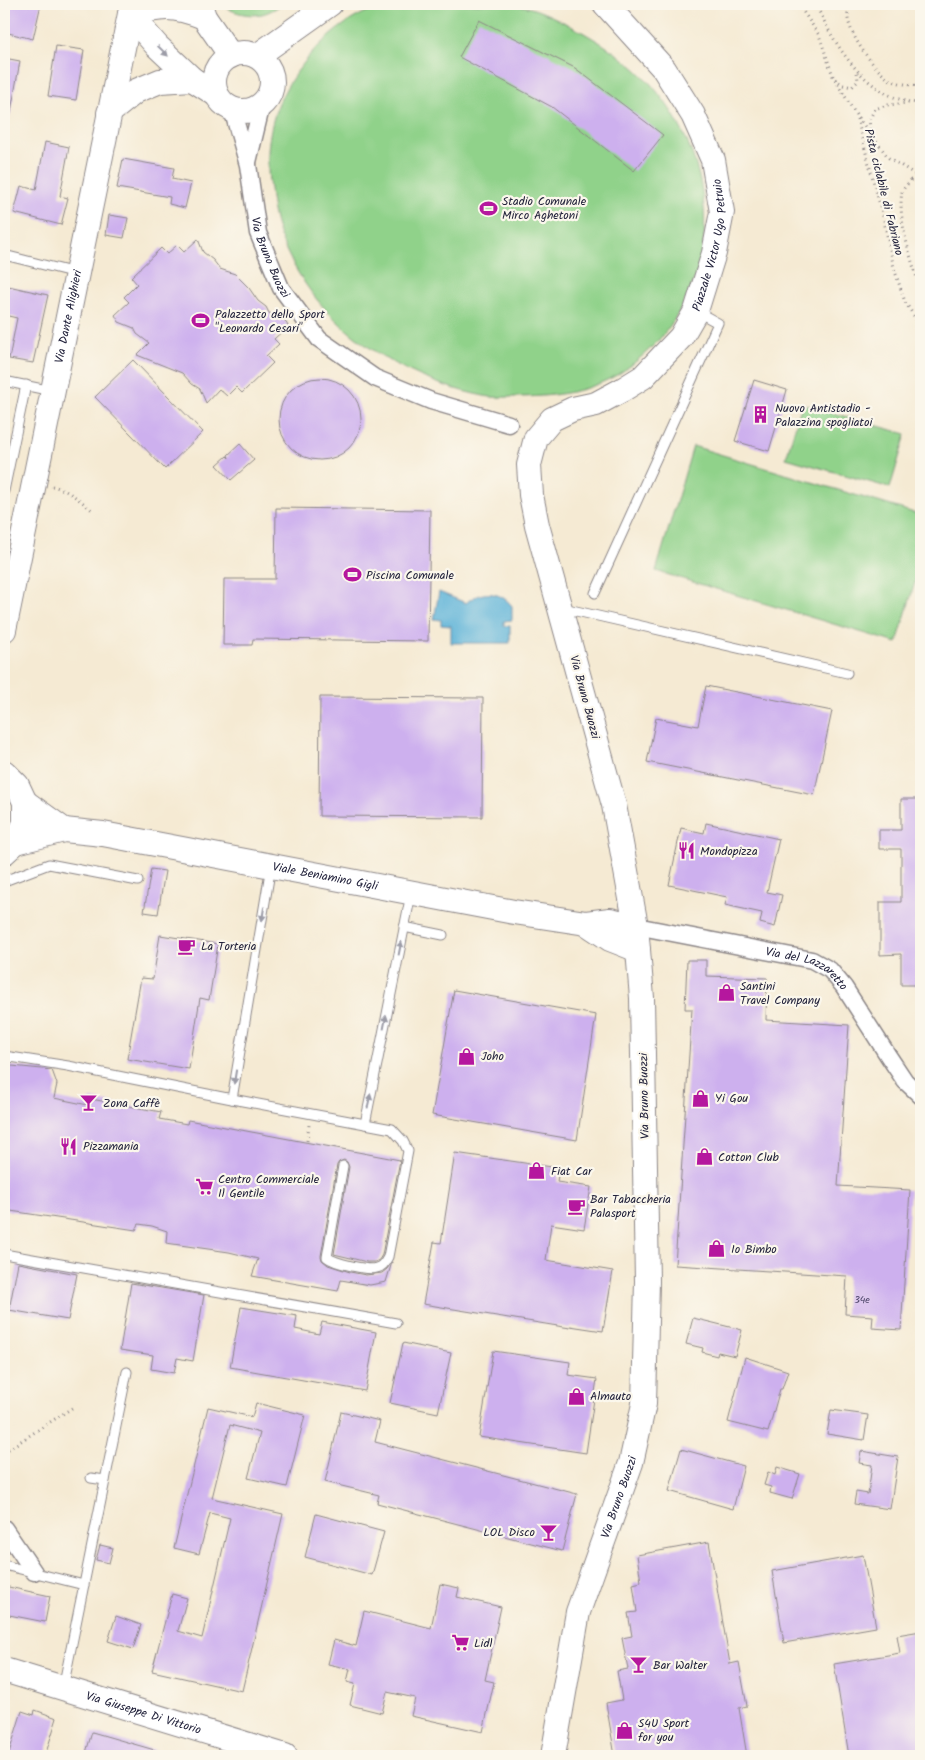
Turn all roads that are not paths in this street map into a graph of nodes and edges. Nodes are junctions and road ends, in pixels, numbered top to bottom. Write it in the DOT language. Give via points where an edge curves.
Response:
graph roads {
  1 [pos="330,4"];
  2 [pos="605,4"];
  3 [pos="131,9"];
  4 [pos="202,10"];
  5 [pos="301,24"];
  6 [pos="231,56"];
  7 [pos="257,56"];
  8 [pos="272,75"];
  9 [pos="192,79"];
  10 [pos="225,102"];
  11 [pos="262,104"];
  12 [pos="109,113"];
  13 [pos="248,165"];
  14 [pos="4,255"];
  15 [pos="76,273"];
  16 [pos="696,310"];
  17 [pos="4,381"];
  18 [pos="26,385"];
  19 [pos="52,391"];
  20 [pos="509,424"];
  21 [pos="536,438"];
  22 [pos="4,492"];
  23 [pos="595,593"];
  24 [pos="560,607"];
  25 [pos="4,624"];
  26 [pos="848,673"];
  27 [pos="4,772"];
  28 [pos="25,802"];
  29 [pos="64,830"];
  30 [pos="10,848"];
  31 [pos="271,866"];
  32 [pos="4,881"];
  33 [pos="138,881"];
  34 [pos="411,893"];
  35 [pos="586,923"];
  36 [pos="636,926"];
  37 [pos="404,927"];
  38 [pos="443,935"];
  39 [pos="638,950"];
  40 [pos="4,1056"];
  41 [pos="921,1096"];
  42 [pos="232,1100"];
  43 [pos="365,1124"];
  44 [pos="343,1166"];
  45 [pos="4,1254"];
  46 [pos="396,1323"];
  47 [pos="127,1372"];
  48 [pos="91,1478"];
  49 [pos="105,1480"];
  50 [pos="8,1529"];
  51 [pos="4,1564"];
  52 [pos="34,1572"];
  53 [pos="84,1584"];
  54 [pos="4,1670"];
  55 [pos="62,1689"];
  56 [pos="285,1756"];
  57 [pos="553,1756"];
  1 -- 5 [label="street"];
  2 -- 16 [label="street, Piazzale Victor Ugo Petruio" via="664,69 693,115 714,160 722,210 714,253"];
  3 -- 4 [label="street"];
  3 -- 9 [label="street, one-way" via="158,46"];
  3 -- 12 [label="street, Via Dante Alighieri"];
  4 -- 6 [label="street"];
  5 -- 7 [label="street"];
  5 -- 8 [label="street"];
  6 -- 7 [label="street" via="248,53"];
  6 -- 10 [label="street, Via Bruno Buozzi" via="217,68 215,78 214,87"];
  7 -- 8 [label="street"];
  8 -- 11 [label="street, Via Bruno Buozzi" via="271,91"];
  9 -- 10 [label="street"];
  9 -- 12 [label="street" via="160,81 136,91"];
  10 -- 11 [label="street" via="248,111"];
  10 -- 13 [label="street, Via Bruno Buozzi"];
  11 -- 13 [label="street, Via Bruno Buozzi"];
  12 -- 15 [label="street, Via Dante Alighieri"];
  13 -- 20 [label="street, Via Bruno Buozzi" via="258,233 280,288 319,339 375,378 431,401"];
  14 -- 15 [label="lane"];
  15 -- 19 [label="street, Via Dante Alighieri"];
  16 -- 21 [label="street, Piazzale Victor Ugo Petruio" via="680,337 643,376 596,404 573,409 552,419"];
  16 -- 23 [label="lane" via="718,323"];
  17 -- 18 [label="lane"];
  18 -- 19 [label="lane"];
  18 -- 22 [label="lane"];
  19 -- 25 [label="street, Via Dante Alighieri"];
  21 -- 24 [label="street, Via Bruno Buozzi" via="529,465 531,495"];
  24 -- 26 [label="lane"];
  24 -- 36 [label="street, Via Bruno Buozzi" via="614,805"];
  27 -- 28 [label="street" via="18,785"];
  28 -- 29 [label="street, Viale Beniamino Gigli"];
  28 -- 30 [label="street" via="25,823"];
  29 -- 30 [label="street, Viale Beniamino Gigli"];
  29 -- 31 [label="street, Viale Beniamino Gigli" via="103,834"];
  31 -- 34 [label="street, Viale Beniamino Gigli"];
  31 -- 42 [label="lane, one-way"];
  32 -- 33 [label="lane" via="48,864"];
  34 -- 35 [label="street, Viale Beniamino Gigli"];
  34 -- 37 [label="lane"];
  35 -- 36 [label="street, Viale Beniamino Gigli" via="610,920"];
  35 -- 39 [label="street, Viale Beniamino Gigli" via="610,939"];
  36 -- 39 [label="street, Via Bruno Buozzi"];
  36 -- 41 [label="street, Via del Lazzaretto" via="812,960 830,970 905,1080"];
  37 -- 38 [label="lane"];
  43 -- 37 [label="lane, one-way"];
  39 -- 57 [label="street, Via Bruno Buozzi" via="642,998 647,1262 644,1404 631,1463 578,1612"];
  40 -- 42 [label="lane"];
  42 -- 43 [label="lane"];
  43 -- 44 [label="lane" via="392,1129 408,1151 388,1257 384,1265 375,1269 336,1263 327,1257"];
  45 -- 46 [label="lane"];
  47 -- 49 [label="lane"];
  48 -- 49 [label="lane"];
  49 -- 53 [label="lane"];
  50 -- 52 [label="street"];
  51 -- 52 [label="lane"];
  52 -- 53 [label="lane"];
  53 -- 55 [label="lane"];
  54 -- 55 [label="street, Via Giuseppe Di Vittorio"];
  55 -- 56 [label="street, Via Giuseppe Di Vittorio"];
}
